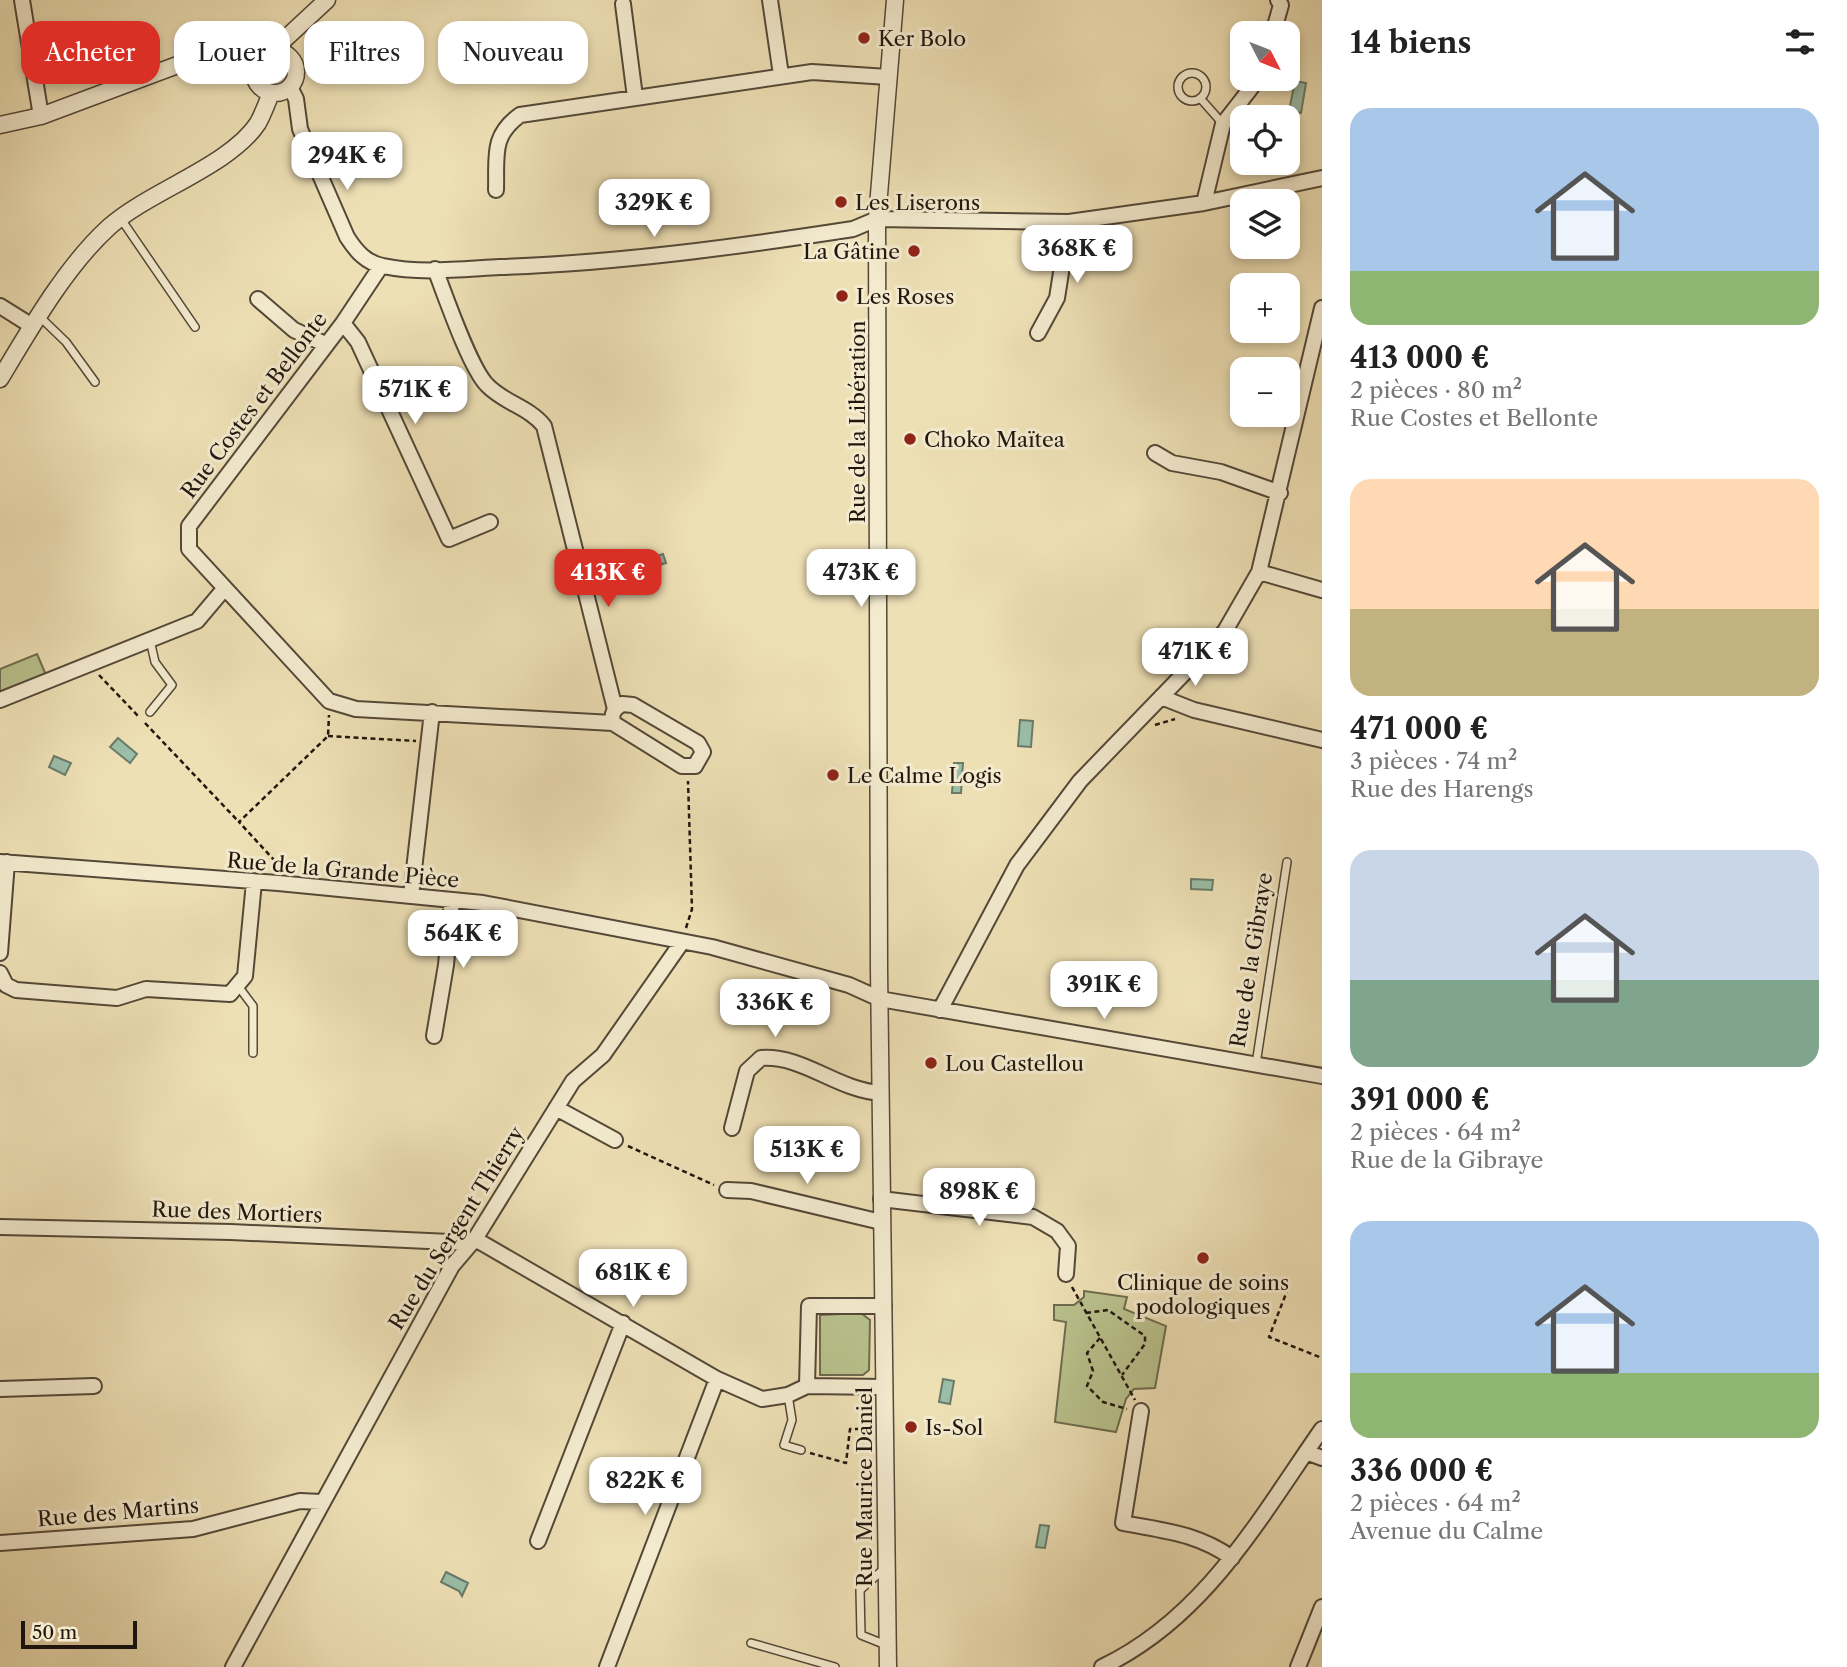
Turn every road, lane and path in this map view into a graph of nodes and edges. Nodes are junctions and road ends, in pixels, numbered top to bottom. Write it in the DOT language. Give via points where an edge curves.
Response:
graph roads {
  1 [pos="22,0"];
  2 [pos="770,0"];
  3 [pos="895,0"];
  4 [pos="1278,0"];
  5 [pos="623,4"];
  6 [pos="321,5"];
  7 [pos="1276,21"];
  8 [pos="290,34"];
  9 [pos="290,57"];
  10 [pos="174,66"];
  11 [pos="782,75"];
  12 [pos="888,78"];
  13 [pos="256,84"];
  14 [pos="290,87"];
  15 [pos="1249,91"];
  16 [pos="271,93"];
  17 [pos="635,97"];
  18 [pos="1200,98"];
  19 [pos="41,116"];
  20 [pos="1223,124"];
  21 [pos="0,125"];
  22 [pos="1322,178"];
  23 [pos="496,190"];
  24 [pos="1204,202"];
  25 [pos="120,218"];
  26 [pos="877,219"];
  27 [pos="1069,222"];
  28 [pos="381,266"];
  29 [pos="435,270"];
  30 [pos="258,299"];
  31 [pos="0,306"];
  32 [pos="1322,308"];
  33 [pos="36,322"];
  34 [pos="343,323"];
  35 [pos="195,327"];
  36 [pos="1038,333"];
  37 [pos="325,344"];
  38 [pos="0,379"];
  39 [pos="95,382"];
  40 [pos="1155,453"];
  41 [pos="1280,494"];
  42 [pos="490,522"];
  43 [pos="1259,572"];
  44 [pos="224,589"];
  45 [pos="1322,590"];
  46 [pos="150,639"];
  47 [pos="89,664"];
  48 [pos="1161,697"];
  49 [pos="0,700"];
  50 [pos="329,701"];
  51 [pos="1194,710"];
  52 [pos="150,712"];
  53 [pos="432,712"];
  54 [pos="614,716"];
  55 [pos="1151,727"];
  56 [pos="328,736"];
  57 [pos="1322,740"];
  58 [pos="429,742"];
  59 [pos="688,768"];
  60 [pos="239,822"];
  61 [pos="3,862"];
  62 [pos="1287,862"];
  63 [pos="254,882"];
  64 [pos="273,883"];
  65 [pos="411,895"];
  66 [pos="452,900"];
  67 [pos="682,942"];
  68 [pos="0,953"];
  69 [pos="0,973"];
  70 [pos="237,985"];
  71 [pos="880,999"];
  72 [pos="940,1010"];
  73 [pos="434,1036"];
  74 [pos="253,1053"];
  75 [pos="1256,1065"];
  76 [pos="1322,1076"];
  77 [pos="881,1093"];
  78 [pos="556,1108"];
  79 [pos="732,1128"];
  80 [pos="615,1140"];
  81 [pos="727,1191"];
  82 [pos="881,1199"];
  83 [pos="881,1222"];
  84 [pos="0,1227"];
  85 [pos="473,1241"];
  86 [pos="1066,1274"];
  87 [pos="1275,1280"];
  88 [pos="884,1306"];
  89 [pos="1086,1313"];
  90 [pos="622,1323"];
  91 [pos="1100,1338"];
  92 [pos="1322,1358"];
  93 [pos="1122,1376"];
  94 [pos="717,1379"];
  95 [pos="94,1386"];
  96 [pos="807,1386"];
  97 [pos="884,1387"];
  98 [pos="0,1389"];
  99 [pos="788,1395"];
  100 [pos="1141,1411"];
  101 [pos="884,1429"];
  102 [pos="1322,1429"];
  103 [pos="801,1450"];
  104 [pos="1306,1452"];
  105 [pos="1322,1458"];
  106 [pos="321,1502"];
  107 [pos="538,1541"];
  108 [pos="0,1543"];
  109 [pos="1232,1558"];
  110 [pos="886,1568"];
  111 [pos="1322,1606"];
  112 [pos="751,1643"];
  113 [pos="886,1645"];
  114 [pos="233,1667"];
  115 [pos="607,1667"];
  116 [pos="835,1667"];
  117 [pos="888,1667"];
  118 [pos="1102,1667"];
  119 [pos="1298,1667"];
  1 -- 19 [label="street"];
  2 -- 11 [label="street"];
  3 -- 12 [label="street, Rue de la Libération"];
  4 -- 7 [label="street"];
  5 -- 17 [label="street"];
  6 -- 8 [label="street"];
  6 -- 9 [label="street"];
  9 -- 14 [label="street" via="296,74"];
  10 -- 19 [label="street"];
  11 -- 12 [label="street" via="812,72"];
  11 -- 17 [label="street"];
  12 -- 26 [label="street, Rue de la Libération"];
  13 -- 16 [label="street"];
  14 -- 16 [label="street"];
  14 -- 28 [label="street" via="300,130 347,237 358,253"];
  15 -- 20 [label="street"];
  16 -- 25 [label="street" via="258,122 242,141"];
  17 -- 23 [label="street" via="520,115 505,126 498,142"];
  18 -- 20 [label="lane"];
  19 -- 21 [label="street"];
  20 -- 24 [label="street"];
  22 -- 24 [label="street"];
  24 -- 27 [label="street"];
  25 -- 33 [label="street" via="88,250"];
  25 -- 35 [label="lane"];
  26 -- 27 [label="street"];
  26 -- 29 [label="street" via="853,229 669,256"];
  26 -- 71 [label="street, Rue de la Libération"];
  27 -- 36 [label="street" via="1057,298"];
  28 -- 29 [label="street"];
  28 -- 34 [label="street, Rue Costes et Bellonte"];
  29 -- 54 [label="street" via="485,384 512,405 534,413 544,426"];
  30 -- 37 [label="street" via="294,330"];
  31 -- 33 [label="street"];
  32 -- 41 [label="street"];
  33 -- 38 [label="street"];
  33 -- 39 [label="lane" via="66,342"];
  34 -- 37 [label="street, Rue Costes et Bellonte"];
  34 -- 42 [label="street" via="358,342 449,539"];
  37 -- 44 [label="street, Rue Costes et Bellonte" via="189,526 189,549"];
  40 -- 41 [label="street" via="1172,463 1221,472"];
  41 -- 43 [label="street"];
  43 -- 45 [label="street"];
  43 -- 48 [label="street" via="1225,631"];
  44 -- 46 [label="street" via="197,621"];
  44 -- 50 [label="street, Rue Costes et Bellonte"];
  46 -- 47 [label="street"];
  46 -- 52 [label="lane" via="155,663 172,685"];
  47 -- 49 [label="street"];
  47 -- 60 [label="path"];
  48 -- 51 [label="street"];
  48 -- 72 [label="street" via="1080,781 1017,865"];
  50 -- 53 [label="street" via="356,709"];
  50 -- 56 [label="path"];
  51 -- 55 [label="path"];
  51 -- 57 [label="street"];
  53 -- 54 [label="street"];
  53 -- 58 [label="street"];
  54 -- 59 [label="street"];
  54 -- 59 [label="street" via="622,704 633,705 698,743 700,761"];
  56 -- 58 [label="path"];
  56 -- 60 [label="path"];
  58 -- 65 [label="street"];
  59 -- 67 [label="path" via="692,909"];
  60 -- 64 [label="path" via="274,860"];
  61 -- 63 [label="street, Rue de la Grande Pièce"];
  61 -- 68 [label="street"];
  62 -- 75 [label="lane, Rue de la Gibraye"];
  63 -- 64 [label="street, Rue de la Grande Pièce"];
  63 -- 70 [label="street" via="245,976"];
  64 -- 65 [label="street, Rue de la Grande Pièce"];
  65 -- 66 [label="street, Rue de la Grande Pièce"];
  66 -- 67 [label="street, Rue de la Grande Pièce"];
  66 -- 73 [label="street"];
  67 -- 71 [label="street, Rue de la Grande Pièce" via="849,985"];
  67 -- 78 [label="street, Rue du Sergent Thierry" via="603,1055 573,1081"];
  69 -- 70 [label="street" via="6,985 16,990 117,998 146,989 230,994"];
  70 -- 74 [label="lane" via="253,1006"];
  71 -- 72 [label="street, Rue de la Gibraye"];
  71 -- 77 [label="street, Rue de la Libération"];
  72 -- 75 [label="street, Rue de la Gibraye"];
  75 -- 76 [label="street, Rue de la Gibraye"];
  77 -- 79 [label="street" via="858,1092 781,1056 761,1058 747,1071"];
  77 -- 82 [label="street, Rue de la Libération"];
  78 -- 80 [label="street"];
  78 -- 85 [label="street, Rue du Sergent Thierry"];
  80 -- 81 [label="path"];
  81 -- 83 [label="street" via="751,1191"];
  82 -- 83 [label="street, Rue de la Libération"];
  82 -- 86 [label="street" via="1033,1217 1057,1231 1068,1245"];
  83 -- 88 [label="street, Rue de la Libération"];
  84 -- 85 [label="street, Rue des Mortiers"];
  85 -- 90 [label="street, Rue des Mortiers"];
  85 -- 106 [label="street, Rue du Sergent Thierry" via="452,1266"];
  86 -- 89 [label="path"];
  87 -- 92 [label="path" via="1289,1286 1269,1338"];
  88 -- 96 [label="street" via="809,1306"];
  88 -- 97 [label="street, Rue Maurice Daniel"];
  89 -- 91 [label="path"];
  89 -- 93 [label="path" via="1108,1310 1145,1336 1145,1344"];
  90 -- 94 [label="street, Rue des Mortiers"];
  90 -- 107 [label="street"];
  91 -- 93 [label="path"];
  91 -- 100 [label="path" via="1087,1353 1093,1371 1087,1383 1089,1392 1114,1406"];
  93 -- 100 [label="path"];
  94 -- 99 [label="street, Rue des Mortiers" via="762,1399"];
  94 -- 115 [label="street"];
  95 -- 98 [label="street"];
  96 -- 97 [label="street, Rue des Mortiers"];
  96 -- 99 [label="street, Rue des Mortiers"];
  97 -- 101 [label="street, Rue Maurice Daniel"];
  99 -- 103 [label="lane" via="792,1420 784,1445"];
  100 -- 109 [label="street" via="1123,1523 1208,1541"];
  101 -- 103 [label="path" via="850,1429 846,1463"];
  101 -- 110 [label="street, Rue Maurice Daniel"];
  102 -- 104 [label="street"];
  104 -- 105 [label="street"];
  104 -- 109 [label="street"];
  106 -- 108 [label="street, Rue des Martins" via="300,1501 193,1529"];
  106 -- 114 [label="street, Rue du Sergent Thierry"];
  109 -- 118 [label="street" via="1177,1618"];
  110 -- 113 [label="street, Rue Maurice Daniel"];
  110 -- 113 [label="lane" via="860,1590 861,1635"];
  111 -- 119 [label="street"];
  112 -- 116 [label="lane"];
  113 -- 117 [label="street, Rue Maurice Daniel"];
}
